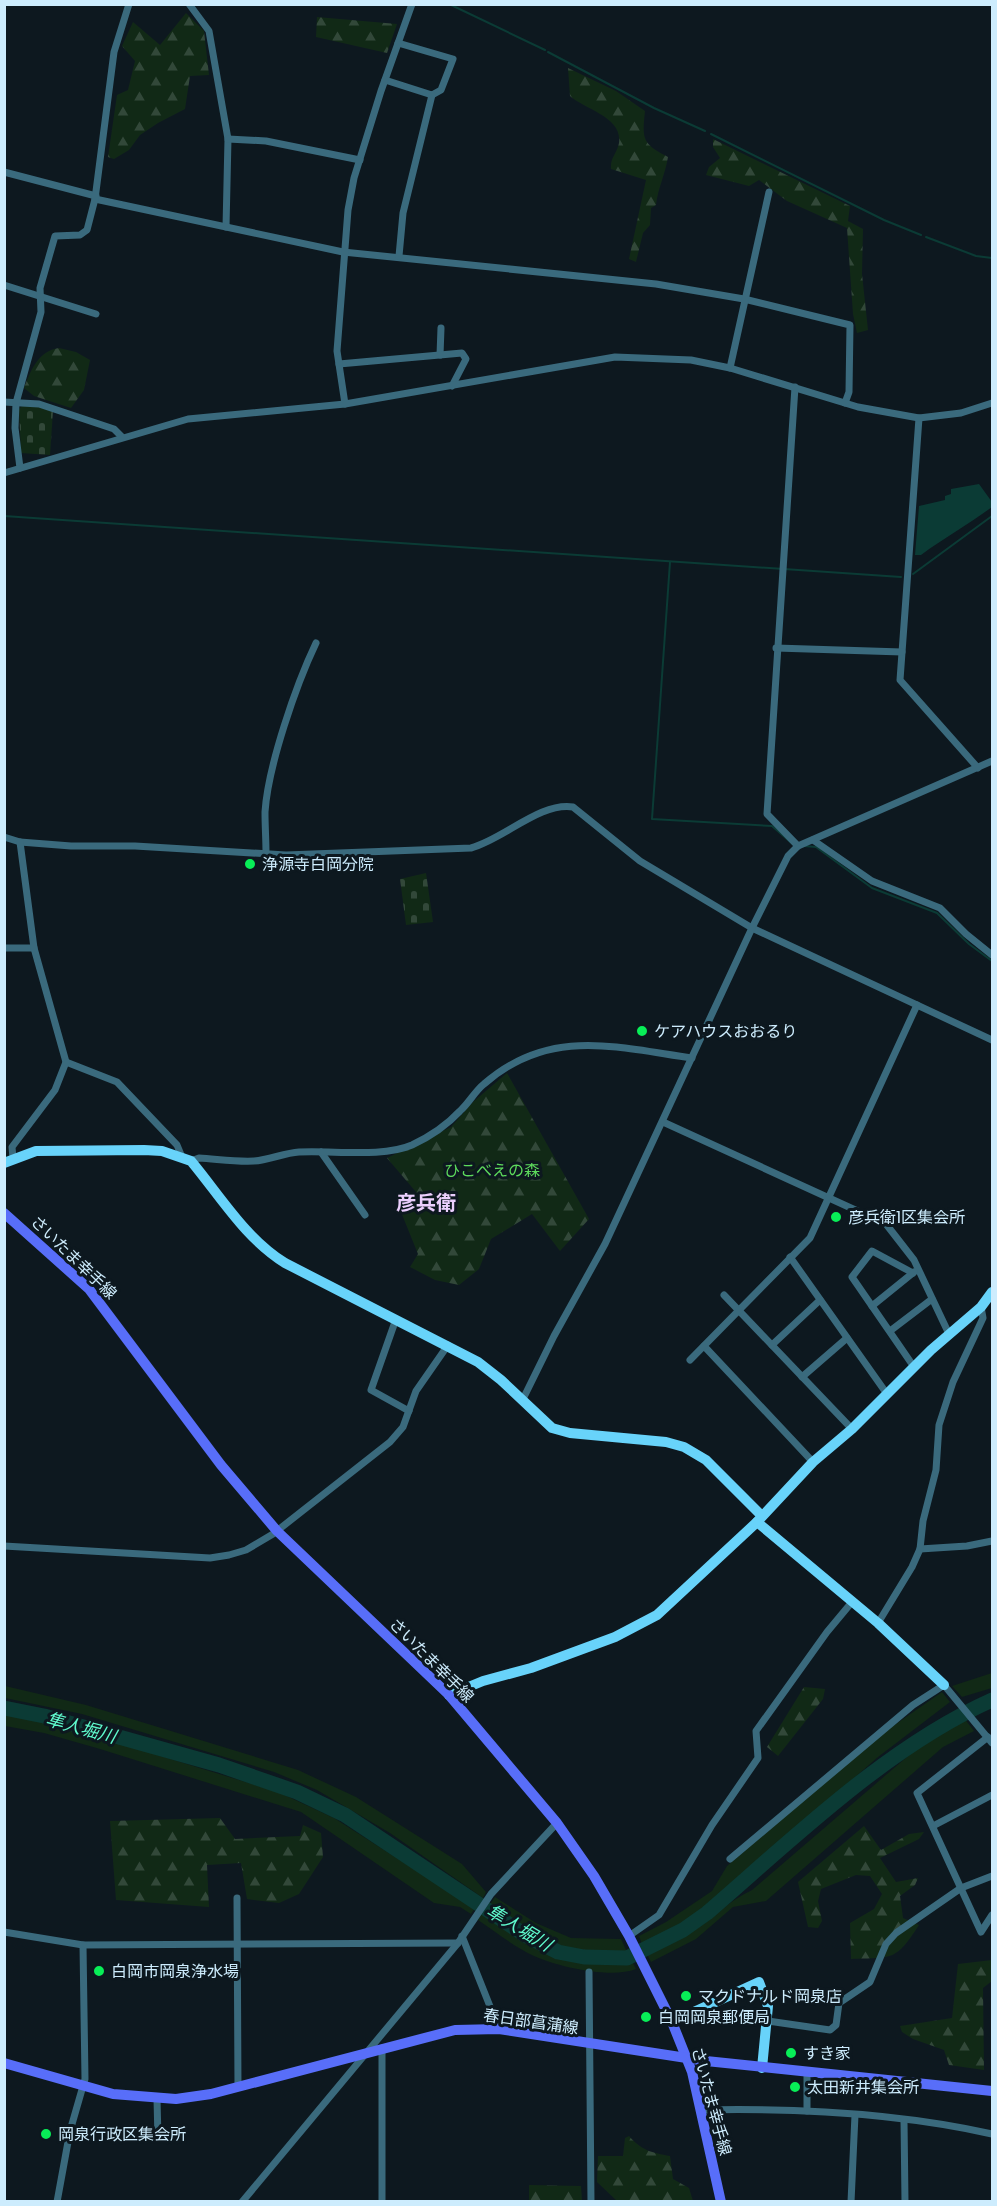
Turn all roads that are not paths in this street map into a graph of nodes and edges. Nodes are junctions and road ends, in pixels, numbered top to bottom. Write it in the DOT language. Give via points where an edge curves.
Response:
graph roads {
  1 [pos="129,4"];
  2 [pos="189,4"];
  3 [pos="412,4"];
  4 [pos="398,43"];
  5 [pos="385,80"];
  6 [pos="432,95"];
  7 [pos="228,139"];
  8 [pos="360,160"];
  9 [pos="4,172"];
  10 [pos="769,192"];
  11 [pos="96,197"];
  12 [pos="226,227"];
  13 [pos="343,252"];
  14 [pos="399,256"];
  15 [pos="4,285"];
  16 [pos="744,298"];
  17 [pos="41,299"];
  18 [pos="96,314"];
  19 [pos="441,328"];
  20 [pos="440,355"];
  21 [pos="339,364"];
  22 [pos="730,368"];
  23 [pos="452,386"];
  24 [pos="795,387"];
  25 [pos="4,402"];
  26 [pos="16,403"];
  27 [pos="845,403"];
  28 [pos="993,403"];
  29 [pos="345,404"];
  30 [pos="919,418"];
  31 [pos="122,437"];
  32 [pos="20,468"];
  33 [pos="4,473"];
  34 [pos="316,644"];
  35 [pos="776,648"];
  36 [pos="902,652"];
  37 [pos="993,761"];
  38 [pos="978,768"];
  39 [pos="4,837"];
  40 [pos="813,840"];
  41 [pos="20,842"];
  42 [pos="798,846"];
  43 [pos="266,854"];
  44 [pos="752,928"];
  45 [pos="4,948"];
  46 [pos="34,948"];
  47 [pos="993,955"];
  48 [pos="917,1005"];
  49 [pos="993,1040"];
  50 [pos="692,1059"];
  51 [pos="66,1062"];
  52 [pos="663,1122"];
  53 [pos="321,1152"];
  54 [pos="187,1159"];
  55 [pos="9,1160"];
  56 [pos="830,1197"];
  57 [pos="4,1213"];
  58 [pos="365,1215"];
  59 [pos="790,1257"];
  60 [pos="916,1271"];
  61 [pos="993,1292"];
  62 [pos="724,1295"];
  63 [pos="932,1299"];
  64 [pos="820,1300"];
  65 [pos="872,1306"];
  66 [pos="981,1307"];
  67 [pos="738,1310"];
  68 [pos="396,1319"];
  69 [pos="890,1331"];
  70 [pos="949,1334"];
  71 [pos="847,1338"];
  72 [pos="448,1345"];
  73 [pos="772,1345"];
  74 [pos="704,1346"];
  75 [pos="690,1360"];
  76 [pos="915,1367"];
  77 [pos="802,1377"];
  78 [pos="887,1394"];
  79 [pos="522,1401"];
  80 [pos="409,1411"];
  81 [pos="852,1429"];
  82 [pos="813,1462"];
  83 [pos="759,1519"];
  84 [pos="277,1531"];
  85 [pos="993,1541"];
  86 [pos="4,1546"];
  87 [pos="920,1548"];
  88 [pos="852,1602"];
  89 [pos="878,1623"];
  90 [pos="944,1685"];
  91 [pos="449,1695"];
  92 [pos="990,1740"];
  93 [pos="993,1795"];
  94 [pos="557,1823"];
  95 [pos="933,1826"];
  96 [pos="730,1859"];
  97 [pos="993,1876"];
  98 [pos="961,1888"];
  99 [pos="237,1898"];
  100 [pos="993,1915"];
  101 [pos="4,1932"];
  102 [pos="629,1936"];
  103 [pos="460,1939"];
  104 [pos="239,1944"];
  105 [pos="82,1945"];
  106 [pos="588,1972"];
  107 [pos="768,2021"];
  108 [pos="672,2022"];
  109 [pos="499,2029"];
  110 [pos="590,2044"];
  111 [pos="382,2048"];
  112 [pos="368,2052"];
  113 [pos="687,2059"];
  114 [pos="4,2063"];
  115 [pos="762,2068"];
  116 [pos="807,2072"];
  117 [pos="83,2085"];
  118 [pos="238,2087"];
  119 [pos="993,2091"];
  120 [pos="157,2099"];
  121 [pos="701,2110"];
  122 [pos="807,2111"];
  123 [pos="855,2115"];
  124 [pos="904,2120"];
  125 [pos="993,2134"];
  126 [pos="158,2139"];
  127 [pos="57,2202"];
  128 [pos="242,2202"];
  129 [pos="382,2202"];
  130 [pos="591,2202"];
  131 [pos="721,2202"];
  132 [pos="850,2202"];
  133 [pos="905,2202"];
  1 -- 11 [label="street" via="114,52"];
  2 -- 7 [label="street" via="209,31"];
  3 -- 4 [label="street"];
  4 -- 5 [label="street"];
  4 -- 6 [label="street" via="453,59 441,90"];
  5 -- 6 [label="street"];
  5 -- 8 [label="street"];
  6 -- 14 [label="street" via="403,213"];
  7 -- 8 [label="street" via="266,141"];
  7 -- 12 [label="street"];
  8 -- 13 [label="street"];
  9 -- 11 [label="street"];
  10 -- 16 [label="street"];
  11 -- 12 [label="street"];
  11 -- 17 [label="street" via="87,230 80,235 55,236 40,288"];
  12 -- 13 [label="street"];
  13 -- 14 [label="street"];
  13 -- 21 [label="street"];
  14 -- 16 [label="street" via="633,281"];
  15 -- 17 [label="street"];
  16 -- 22 [label="street"];
  16 -- 27 [label="street" via="850,325 849,392"];
  17 -- 18 [label="street"];
  17 -- 26 [label="street" via="41,312"];
  19 -- 20 [label="street"];
  20 -- 21 [label="street"];
  20 -- 23 [label="street" via="462,353 466,359"];
  21 -- 29 [label="street"];
  22 -- 23 [label="street" via="691,360 615,357"];
  22 -- 24 [label="street"];
  23 -- 29 [label="street"];
  24 -- 27 [label="street"];
  24 -- 35 [label="street"];
  25 -- 26 [label="street"];
  26 -- 31 [label="street" via="39,404 114,429"];
  26 -- 32 [label="street"];
  27 -- 30 [label="street"];
  28 -- 30 [label="street" via="961,413"];
  29 -- 31 [label="street" via="189,419"];
  30 -- 36 [label="street"];
  31 -- 32 [label="street"];
  32 -- 33 [label="street"];
  34 -- 43 [label="street" via="274,766 266,811"];
  35 -- 36 [label="street"];
  35 -- 42 [label="street" via="767,814"];
  36 -- 38 [label="street" via="900,680"];
  37 -- 38 [label="street"];
  38 -- 40 [label="street"];
  39 -- 41 [label="street"];
  40 -- 42 [label="street"];
  40 -- 47 [label="street" via="872,880 940,908"];
  41 -- 43 [label="street"];
  41 -- 46 [label="street"];
  42 -- 44 [label="street"];
  43 -- 44 [label="street" via="471,848 562,805 573,807 640,861"];
  44 -- 48 [label="street"];
  44 -- 50 [label="street"];
  45 -- 46 [label="street"];
  46 -- 51 [label="street"];
  48 -- 49 [label="street"];
  48 -- 56 [label="street"];
  50 -- 52 [label="street"];
  50 -- 53 [label="street" via="610,1047 565,1045 538,1051 483,1084 460,1112 411,1145 388,1150"];
  51 -- 54 [label="street" via="117,1082"];
  51 -- 55 [label="street" via="55,1090 12,1147"];
  52 -- 56 [label="street"];
  52 -- 79 [label="street" via="605,1244"];
  53 -- 54 [label="street" via="295,1152 253,1161"];
  53 -- 58 [label="street"];
  54 -- 55 [label="street" via="162,1151 123,1150 36,1151"];
  54 -- 68 [label="street" via="266,1251"];
  56 -- 59 [label="street" via="810,1238"];
  56 -- 60 [label="street" via="886,1224"];
  57 -- 84 [label="main road, さいたま幸手線" via="42,1244 105,1307 221,1465"];
  59 -- 64 [label="street"];
  59 -- 67 [label="street"];
  60 -- 63 [label="street"];
  60 -- 65 [label="street"];
  60 -- 65 [label="street" via="872,1251 852,1277"];
  61 -- 66 [label="street"];
  62 -- 67 [label="street"];
  63 -- 69 [label="street"];
  63 -- 70 [label="street"];
  64 -- 71 [label="street"];
  64 -- 73 [label="street"];
  65 -- 69 [label="street"];
  66 -- 70 [label="street"];
  66 -- 87 [label="street" via="984,1318 953,1382 939,1425 936,1470"];
  67 -- 73 [label="street"];
  67 -- 74 [label="street"];
  68 -- 72 [label="street"];
  68 -- 80 [label="street" via="371,1390"];
  69 -- 76 [label="street"];
  70 -- 76 [label="street"];
  71 -- 77 [label="street"];
  71 -- 78 [label="street"];
  72 -- 79 [label="street" via="493,1374"];
  72 -- 80 [label="street" via="416,1391"];
  73 -- 77 [label="street"];
  74 -- 75 [label="street"];
  74 -- 82 [label="street"];
  76 -- 78 [label="street"];
  77 -- 81 [label="street"];
  78 -- 81 [label="street"];
  79 -- 83 [label="street" via="552,1428 570,1434 684,1447 706,1460"];
  80 -- 84 [label="street" via="403,1427 390,1442"];
  81 -- 82 [label="street"];
  82 -- 83 [label="street"];
  83 -- 88 [label="street"];
  83 -- 91 [label="street" via="676,1599 648,1620 615,1637"];
  84 -- 86 [label="street" via="246,1550 210,1558"];
  84 -- 91 [label="main road, さいたま幸手線"];
  85 -- 87 [label="street"];
  87 -- 89 [label="street"];
  88 -- 89 [label="street"];
  88 -- 102 [label="street" via="756,1731 758,1758 712,1825 659,1916"];
  89 -- 90 [label="street"];
  90 -- 92 [label="street"];
  90 -- 96 [label="street" via="913,1705"];
  91 -- 94 [label="main road, さいたま幸手線"];
  92 -- 95 [label="street" via="917,1793"];
  93 -- 95 [label="street"];
  94 -- 102 [label="main road, さいたま幸手線"];
  94 -- 103 [label="street" via="491,1894"];
  95 -- 98 [label="street"];
  97 -- 98 [label="street"];
  98 -- 100 [label="street" via="981,1932"];
  98 -- 107 [label="street" via="896,1933 886,1944 870,1982 839,2003 836,2025 830,2030"];
  99 -- 104 [label="street"];
  101 -- 105 [label="street"];
  102 -- 108 [label="main road, さいたま幸手線"];
  103 -- 104 [label="street"];
  103 -- 109 [label="street"];
  103 -- 112 [label="street"];
  104 -- 105 [label="street"];
  104 -- 118 [label="street"];
  105 -- 117 [label="street"];
  106 -- 110 [label="street"];
  107 -- 108 [label="street" via="768,2006 759,1982"];
  107 -- 115 [label="street"];
  108 -- 113 [label="main road, さいたま幸手線"];
  109 -- 110 [label="main road, 春日部菖蒲線"];
  109 -- 111 [label="main road, 春日部菖蒲線" via="455,2030"];
  110 -- 113 [label="main road, 春日部菖蒲線"];
  110 -- 130 [label="street"];
  111 -- 112 [label="main road, 春日部菖蒲線"];
  111 -- 129 [label="street"];
  112 -- 118 [label="main road, 春日部菖蒲線"];
  112 -- 128 [label="street"];
  113 -- 115 [label="main road, 春日部菖蒲線"];
  113 -- 121 [label="main road, さいたま幸手線"];
  114 -- 117 [label="main road, 春日部菖蒲線"];
  115 -- 116 [label="main road, 春日部菖蒲線"];
  116 -- 119 [label="main road, 春日部菖蒲線"];
  116 -- 122 [label="street"];
  117 -- 120 [label="main road, 春日部菖蒲線" via="113,2094"];
  117 -- 127 [label="street"];
  118 -- 120 [label="main road, 春日部菖蒲線" via="193,2098"];
  120 -- 126 [label="street"];
  121 -- 122 [label="street"];
  121 -- 131 [label="main road, さいたま幸手線"];
  122 -- 123 [label="street"];
  123 -- 124 [label="street"];
  123 -- 132 [label="street"];
  124 -- 125 [label="street"];
  124 -- 133 [label="street"];
}
